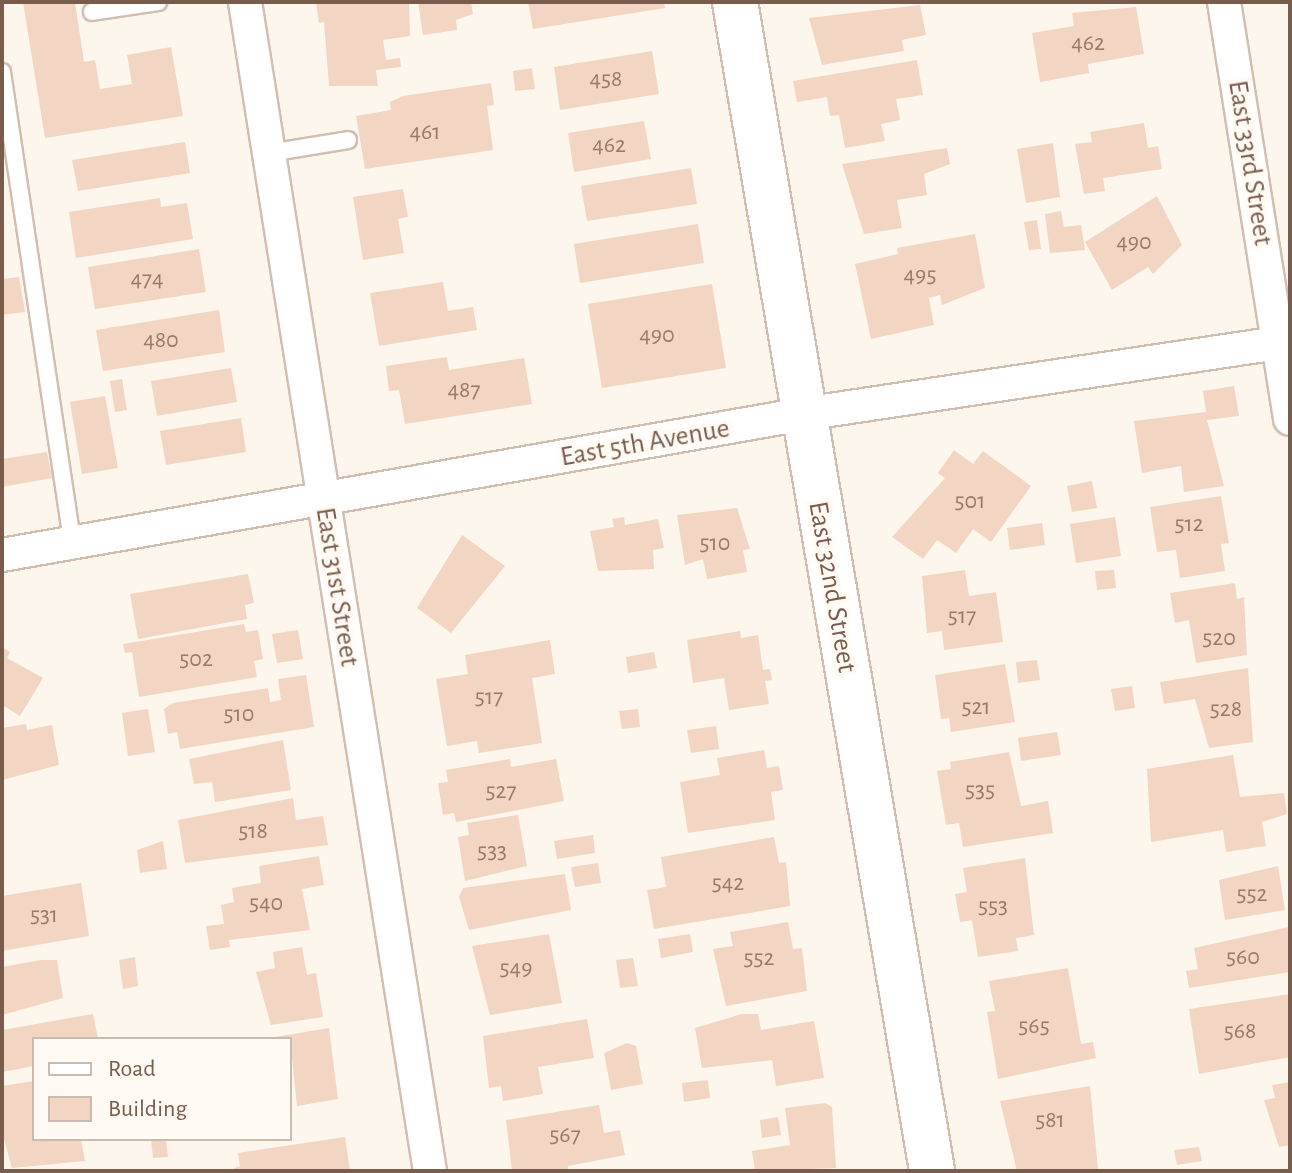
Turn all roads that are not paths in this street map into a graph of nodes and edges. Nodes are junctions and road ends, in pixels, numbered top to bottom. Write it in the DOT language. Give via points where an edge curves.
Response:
graph roads {
  1 [pos="158,2"];
  2 [pos="245,2"];
  3 [pos="735,2"];
  4 [pos="1224,2"];
  5 [pos="92,12"];
  6 [pos="2,72"];
  7 [pos="348,140"];
  8 [pos="269,153"];
  9 [pos="1284,342"];
  10 [pos="803,414"];
  11 [pos="1290,419"];
  12 [pos="323,500"];
  13 [pos="72,543"];
  14 [pos="2,555"];
  15 [pos="430,1171"];
  16 [pos="932,1171"];
  1 -- 5 [label="lane"];
  2 -- 8 [label="street, East 31st Street"];
  3 -- 10 [label="street, East 32nd Street"];
  4 -- 9 [label="street, East 33rd Street"];
  6 -- 13 [label="lane"];
  7 -- 8 [label="lane"];
  8 -- 12 [label="street, East 31st Street"];
  9 -- 10 [label="street, East 5th Avenue"];
  9 -- 11 [label="street, East 33rd Street"];
  10 -- 12 [label="street, East 5th Avenue"];
  10 -- 16 [label="street, East 32nd Street"];
  12 -- 13 [label="street, East 5th Avenue"];
  12 -- 15 [label="street, East 31st Street"];
  13 -- 14 [label="street, East 5th Avenue"];
}
